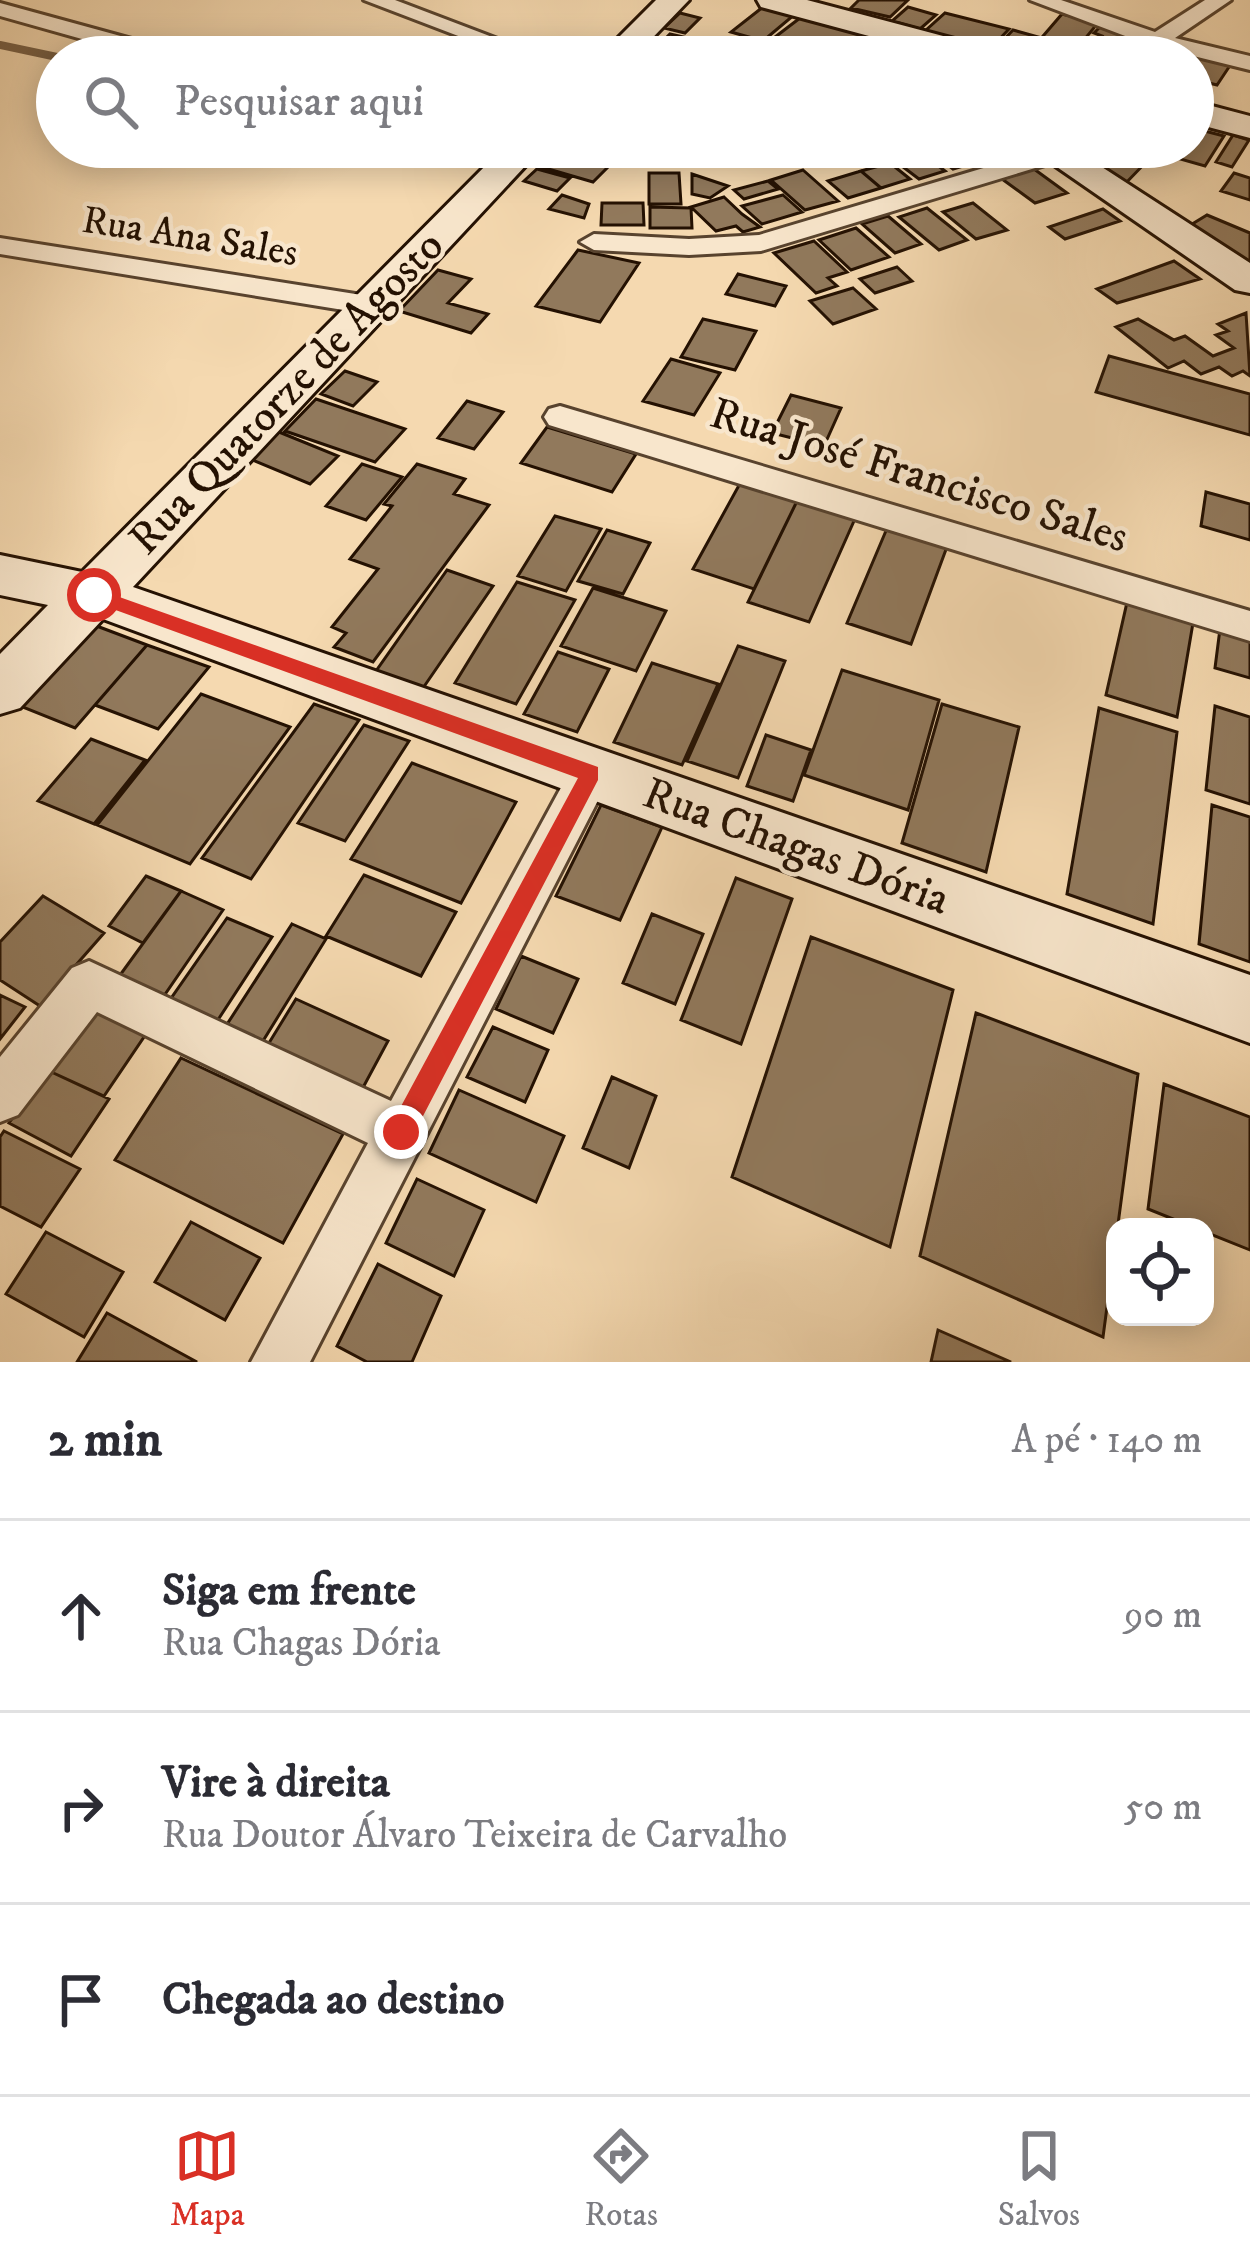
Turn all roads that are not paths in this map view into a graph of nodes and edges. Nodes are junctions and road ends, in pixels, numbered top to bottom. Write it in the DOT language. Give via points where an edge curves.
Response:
graph roads {
  1 [pos="375,0"];
  2 [pos="674,0"];
  3 [pos="772,0"];
  4 [pos="1041,0"];
  5 [pos="1220,0"];
  6 [pos="0,9"];
  7 [pos="96,36"];
  8 [pos="475,36"];
  9 [pos="637,36"];
  10 [pos="881,36"];
  11 [pos="1145,36"];
  12 [pos="1163,36"];
  13 [pos="1214,54"];
  14 [pos="1250,63"];
  15 [pos="1214,118"];
  16 [pos="1250,127"];
  17 [pos="504,168"];
  18 [pos="995,168"];
  19 [pos="1078,168"];
  20 [pos="593,242"];
  21 [pos="0,247"];
  22 [pos="1250,281"];
  23 [pos="368,305"];
  24 [pos="560,417"];
  25 [pos="0,575"];
  26 [pos="94,595"];
  27 [pos="1250,626"];
  28 [pos="0,691"];
  29 [pos="591,773"];
  30 [pos="1250,1009"];
  31 [pos="0,1097"];
  32 [pos="401,1132"];
  33 [pos="279,1362"];
  1 -- 8 [label="street"];
  2 -- 9 [label="street"];
  3 -- 10 [label="street"];
  4 -- 11 [label="street"];
  5 -- 12 [label="street"];
  6 -- 7 [label="street"];
  13 -- 14 [label="street"];
  15 -- 16 [label="street"];
  17 -- 23 [label="street, Rua Quatorze de Agosto"];
  18 -- 20 [label="street" via="761,243"];
  19 -- 22 [label="street"];
  21 -- 23 [label="street, Rua Ana Sales"];
  23 -- 26 [label="street, Rua Quatorze de Agosto"];
  24 -- 27 [label="street, Rua José Francisco Sales"];
  25 -- 26 [label="street, Rua Chagas Dória"];
  26 -- 28 [label="street, Rua Quatorze de Agosto"];
  26 -- 29 [label="street, Rua Chagas Dória"];
  29 -- 30 [label="street, Rua Chagas Dória"];
  29 -- 32 [label="street"];
  31 -- 32 [label="street" via="89,984"];
  32 -- 33 [label="street"];
}
